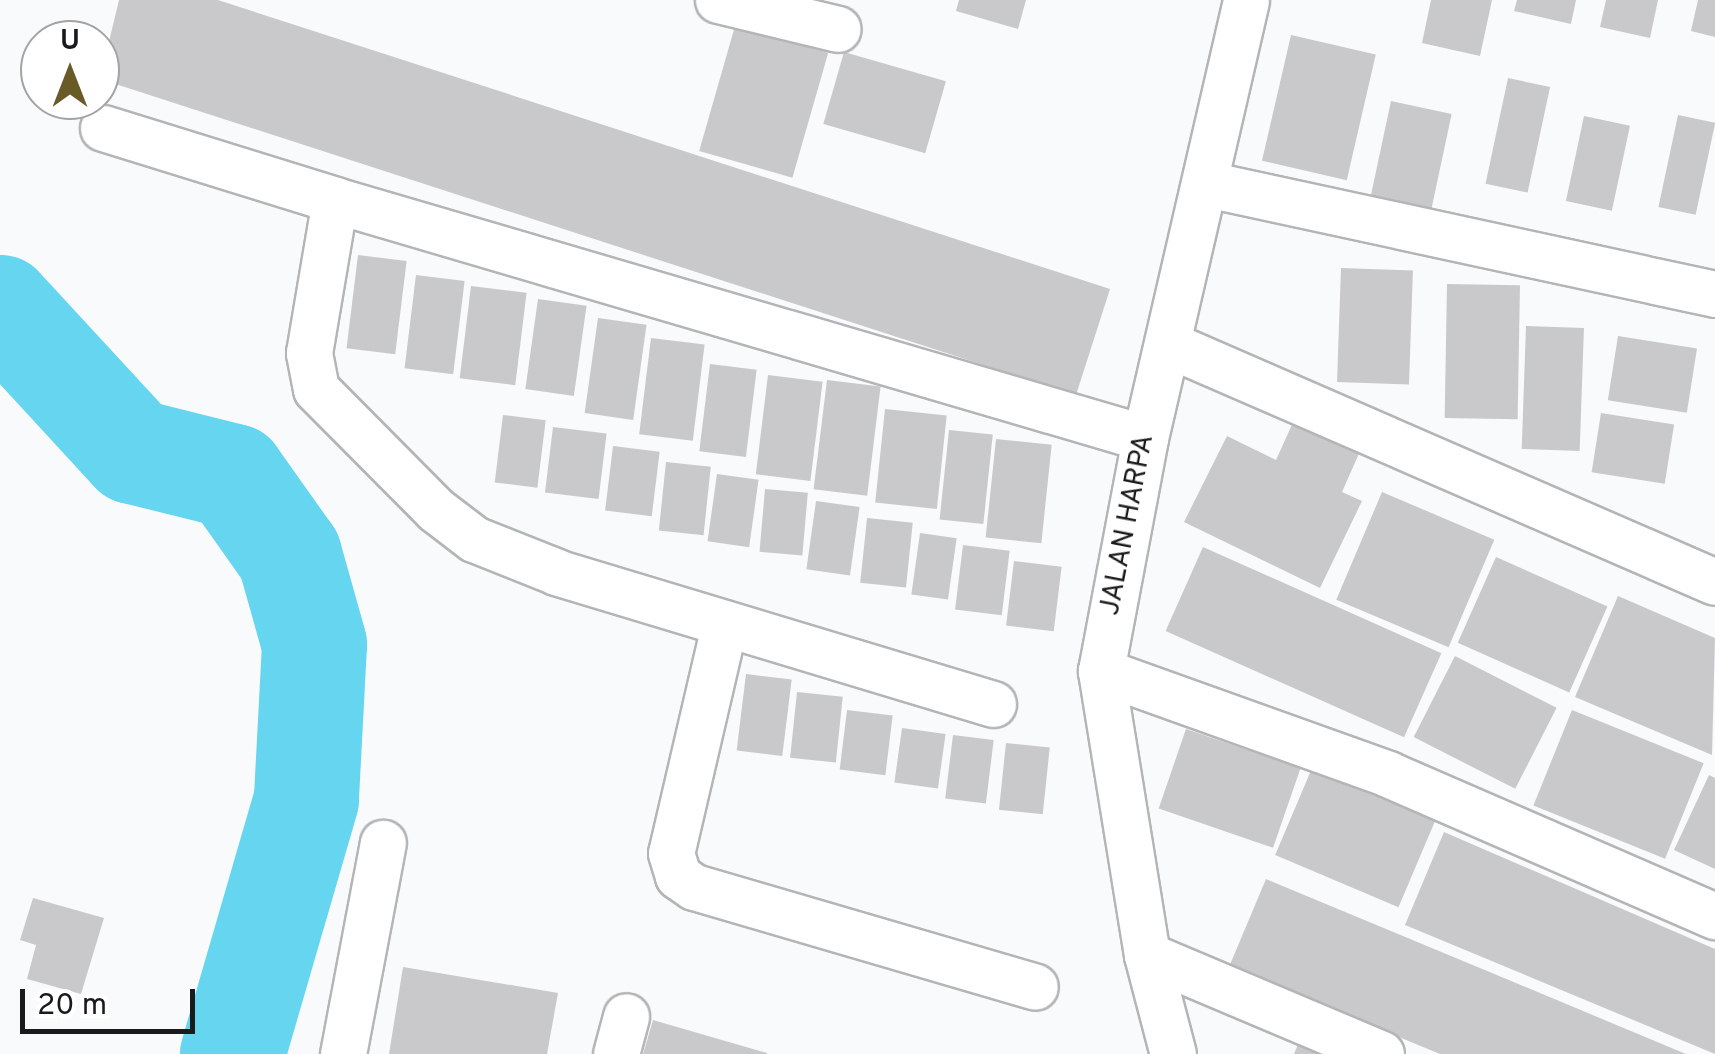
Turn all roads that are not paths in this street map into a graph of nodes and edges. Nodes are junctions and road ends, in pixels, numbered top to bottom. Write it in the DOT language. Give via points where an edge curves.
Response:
graph roads {
  1 [pos="718,0"];
  2 [pos="1246,0"];
  3 [pos="838,28"];
  4 [pos="103,128"];
  5 [pos="1207,184"];
  6 [pos="335,200"];
  7 [pos="1715,294"];
  8 [pos="1170,345"];
  9 [pos="1145,438"];
  10 [pos="1715,582"];
  11 [pos="724,626"];
  12 [pos="1100,672"];
  13 [pos="993,704"];
  14 [pos="383,843"];
  15 [pos="1715,916"];
  16 [pos="1147,956"];
  17 [pos="1035,987"];
  18 [pos="343,1054"];
  19 [pos="1173,1054"];
  20 [pos="1381,1054"];
  1 -- 3 [label="street"];
  2 -- 5 [label="street, JALAN HARPA"];
  4 -- 6 [label="street"];
  5 -- 7 [label="street"];
  5 -- 8 [label="street, JALAN HARPA"];
  6 -- 9 [label="street"];
  6 -- 11 [label="street" via="309,353 316,390 474,539"];
  8 -- 9 [label="street, JALAN HARPA"];
  8 -- 10 [label="street"];
  9 -- 12 [label="street, JALAN HARPA"];
  11 -- 13 [label="street"];
  11 -- 17 [label="street" via="672,854 678,876 694,887"];
  12 -- 15 [label="street" via="1388,774"];
  12 -- 16 [label="street, JALAN HARPA"];
  14 -- 18 [label="street"];
  16 -- 19 [label="street, JALAN HARPA"];
  16 -- 20 [label="street"];
}
